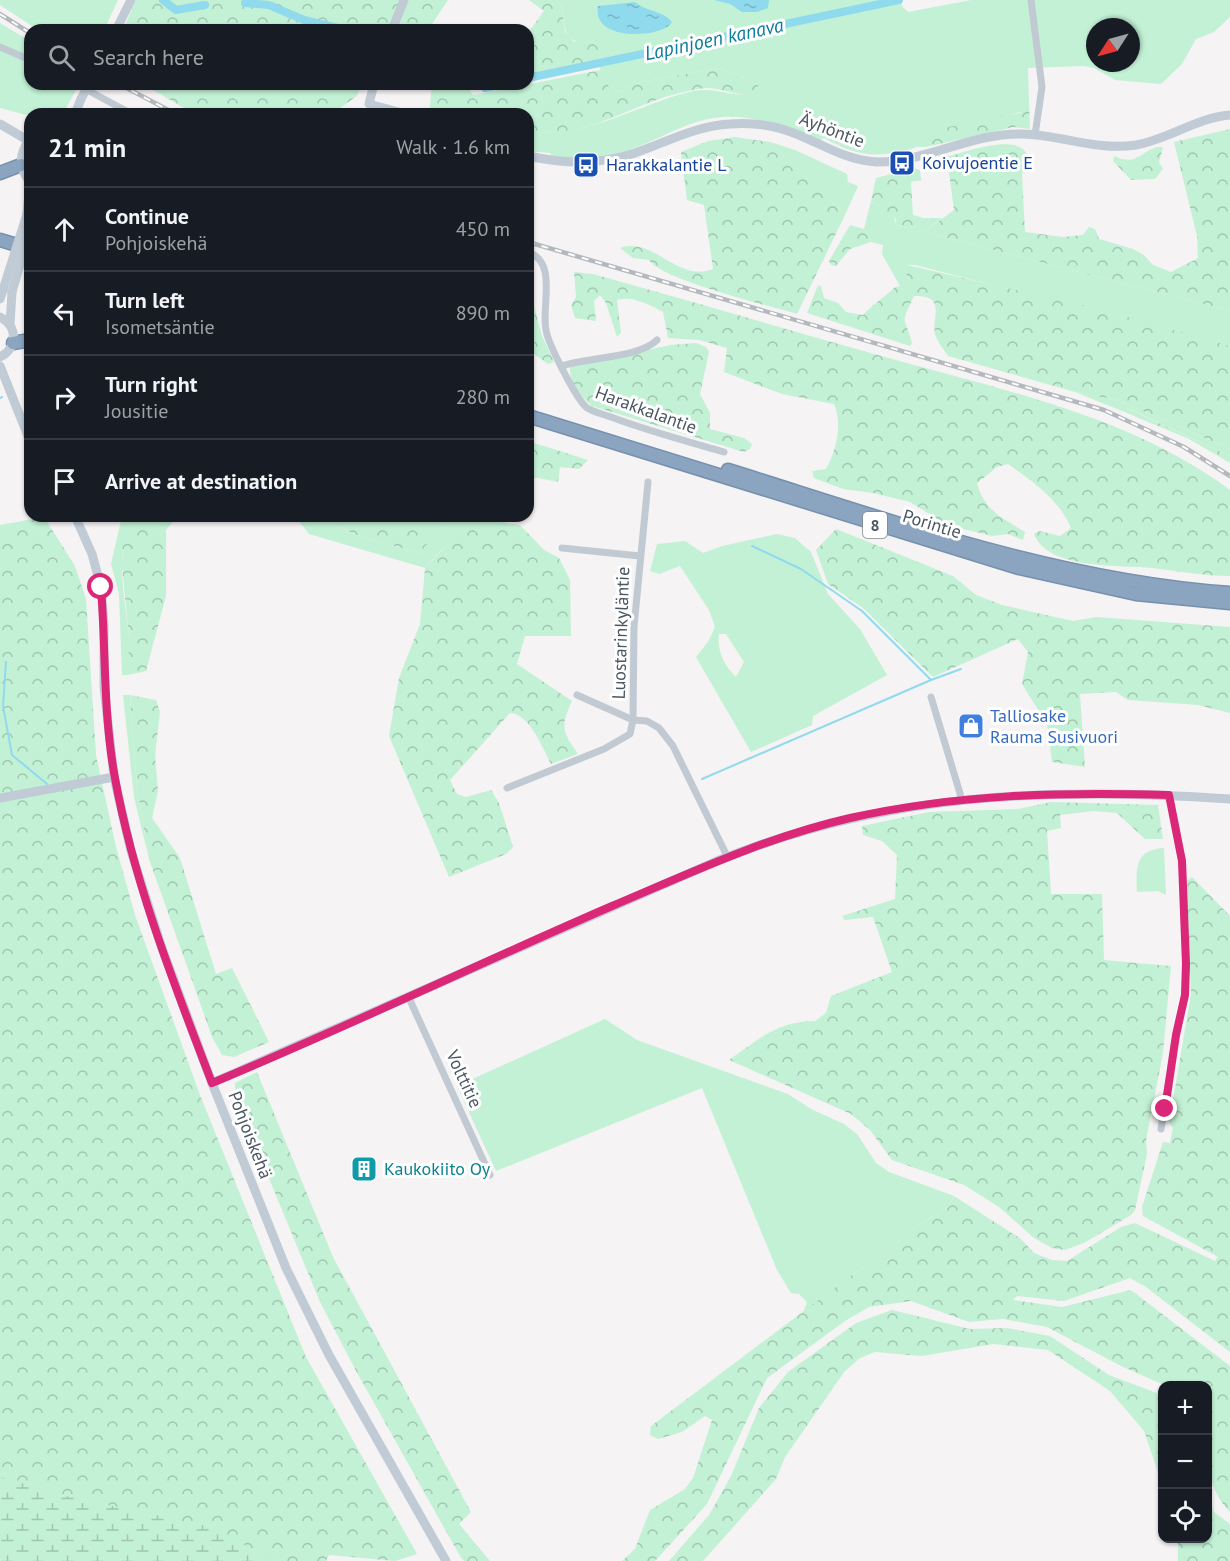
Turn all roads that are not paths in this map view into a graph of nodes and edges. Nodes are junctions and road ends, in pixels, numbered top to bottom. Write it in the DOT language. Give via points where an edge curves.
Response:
graph roads {
  1 [pos="131,0"];
  2 [pos="404,0"];
  3 [pos="1031,0"];
  4 [pos="119,24"];
  5 [pos="394,24"];
  6 [pos="0,47"];
  7 [pos="24,57"];
  8 [pos="86,90"];
  9 [pos="86,90"];
  10 [pos="372,90"];
  11 [pos="77,108"];
  12 [pos="121,108"];
  13 [pos="384,108"];
  14 [pos="1230,114"];
  15 [pos="0,124"];
  16 [pos="1035,135"];
  17 [pos="24,138"];
  18 [pos="24,149"];
  19 [pos="534,157"];
  20 [pos="21,165"];
  21 [pos="24,171"];
  22 [pos="0,173"];
  23 [pos="24,225"];
  24 [pos="0,240"];
  25 [pos="24,246"];
  26 [pos="24,247"];
  27 [pos="0,248"];
  28 [pos="534,255"];
  29 [pos="24,256"];
  30 [pos="5,294"];
  31 [pos="0,316"];
  32 [pos="10,324"];
  33 [pos="657,340"];
  34 [pos="24,341"];
  35 [pos="14,343"];
  36 [pos="0,357"];
  37 [pos="0,366"];
  38 [pos="562,366"];
  39 [pos="534,410"];
  40 [pos="534,418"];
  41 [pos="24,426"];
  42 [pos="724,452"];
  43 [pos="648,482"];
  44 [pos="78,522"];
  45 [pos="562,548"];
  46 [pos="640,556"];
  47 [pos="1230,593"];
  48 [pos="1230,603"];
  49 [pos="577,695"];
  50 [pos="931,697"];
  51 [pos="633,720"];
  52 [pos="114,777"];
  53 [pos="507,788"];
  54 [pos="1169,795"];
  55 [pos="0,798"];
  56 [pos="1230,799"];
  57 [pos="962,800"];
  58 [pos="727,856"];
  59 [pos="408,996"];
  60 [pos="212,1083"];
  61 [pos="1161,1129"];
  62 [pos="490,1175"];
  63 [pos="446,1561"];
  1 -- 4 [label="main road"];
  2 -- 5 [label="main road"];
  3 -- 16 [label="street" via="1042,87"];
  6 -- 7 [label="street"];
  8 -- 12 [label="street"];
  9 -- 11 [label="main road, bridge"];
  10 -- 13 [label="main road" via="369,104"];
  14 -- 16 [label="main road, Äyhöntie" via="1152,141 1125,146"];
  15 -- 17 [label="main road"];
  16 -- 19 [label="main road, Äyhöntie" via="997,135 902,159 874,162 852,158 783,130 733,124 696,129 603,161 568,163"];
  18 -- 20 [label="main road"];
  20 -- 21 [label="main road"];
  20 -- 22 [label="highway"];
  23 -- 30 [label="main road, bridge"];
  24 -- 26 [label="highway"];
  25 -- 30 [label="main road, bridge"];
  27 -- 29 [label="highway"];
  28 -- 38 [label="street, Harakkalantie" via="544,265 546,333"];
  30 -- 32 [label="main road"];
  31 -- 32 [label="main road"];
  32 -- 35 [label="main road"];
  33 -- 38 [label="street" via="644,349"];
  34 -- 35 [label="highway"];
  35 -- 36 [label="main road"];
  37 -- 41 [label="main road"];
  38 -- 42 [label="street, Harakkalantie" via="586,408"];
  39 -- 47 [label="highway, Porintie / 8" via="1019,557 1138,584"];
  40 -- 48 [label="highway, Porintie / 8" via="1019,568 1136,594"];
  43 -- 46 [label="street, Luostarinkyläntie"];
  44 -- 52 [label="main road, Pohjoiskehä" via="101,587 104,687"];
  45 -- 46 [label="street"];
  46 -- 51 [label="street, Luostarinkyläntie"];
  49 -- 51 [label="street"];
  50 -- 57 [label="street"];
  51 -- 53 [label="street" via="630,734 618,743"];
  51 -- 58 [label="street, Luostarinkyläntie" via="647,721 659,728 673,746"];
  52 -- 55 [label="main road"];
  52 -- 60 [label="main road, Pohjoiskehä" via="131,851 158,937"];
  54 -- 56 [label="main road"];
  54 -- 57 [label="main road" via="1028,793"];
  54 -- 61 [label="street" via="1182,861 1186,975"];
  57 -- 58 [label="main road" via="848,819"];
  58 -- 59 [label="main road"];
  59 -- 60 [label="main road"];
  59 -- 62 [label="street, Volttitie"];
  60 -- 63 [label="main road, Pohjoiskehä" via="306,1309"];
}
